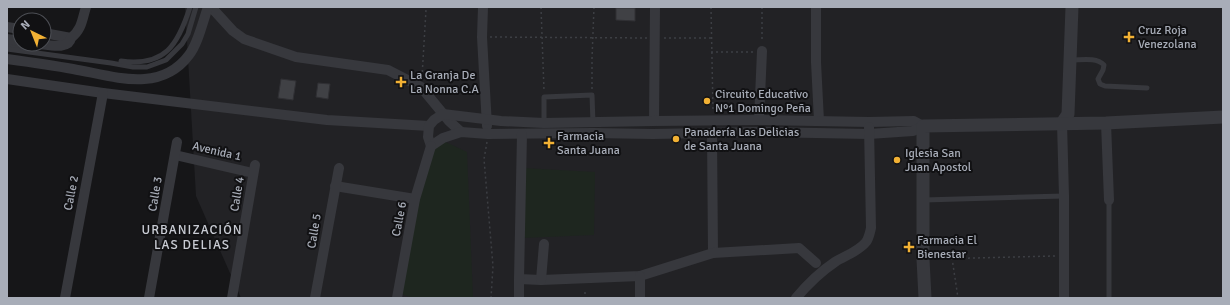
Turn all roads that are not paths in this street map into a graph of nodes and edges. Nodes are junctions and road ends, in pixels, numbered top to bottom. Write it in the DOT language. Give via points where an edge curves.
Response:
graph roads {
  1 [pos="86,7"];
  2 [pos="190,7"];
  3 [pos="196,7"];
  4 [pos="208,7"];
  5 [pos="211,7"];
  6 [pos="483,7"];
  7 [pos="655,7"];
  8 [pos="816,7"];
  9 [pos="1066,7"];
  10 [pos="1072,7"];
  11 [pos="52,34"];
  12 [pos="71,38"];
  13 [pos="7,45"];
  14 [pos="52,45"];
  15 [pos="7,50"];
  16 [pos="762,51"];
  17 [pos="7,59"];
  18 [pos="1070,60"];
  19 [pos="7,79"];
  20 [pos="1147,88"];
  21 [pos="103,93"];
  22 [pos="443,114"];
  23 [pos="1223,117"];
  24 [pos="487,120"];
  25 [pos="759,120"];
  26 [pos="654,121"];
  27 [pos="819,121"];
  28 [pos="869,122"];
  29 [pos="544,123"];
  30 [pos="592,123"];
  31 [pos="1062,123"];
  32 [pos="1106,123"];
  33 [pos="428,126"];
  34 [pos="923,126"];
  35 [pos="461,132"];
  36 [pos="712,133"];
  37 [pos="488,134"];
  38 [pos="522,134"];
  39 [pos="869,134"];
  40 [pos="177,142"];
  41 [pos="431,146"];
  42 [pos="175,155"];
  43 [pos="338,168"];
  44 [pos="254,169"];
  45 [pos="335,186"];
  46 [pos="1064,196"];
  47 [pos="415,199"];
  48 [pos="923,200"];
  49 [pos="1109,200"];
  50 [pos="544,244"];
  51 [pos="713,253"];
  52 [pos="816,262"];
  53 [pos="640,276"];
  54 [pos="519,279"];
  55 [pos="541,280"];
  56 [pos="65,298"];
  57 [pos="149,298"];
  58 [pos="232,298"];
  59 [pos="315,298"];
  60 [pos="398,298"];
  61 [pos="519,298"];
  62 [pos="640,298"];
  63 [pos="796,298"];
  64 [pos="924,298"];
  65 [pos="1064,298"];
  66 [pos="1109,298"];
  1 -- 12 [label="street" via="81,26"];
  2 -- 13 [label="lane" via="176,42 161,56 144,62 115,61"];
  3 -- 15 [label="lane" via="188,34 179,49 166,60 147,67"];
  4 -- 17 [label="street" via="189,56 174,70 155,78 126,79"];
  5 -- 22 [label="street" via="244,39 296,57 388,70 421,88"];
  6 -- 24 [label="street" via="482,37"];
  7 -- 26 [label="street"];
  8 -- 27 [label="street"];
  9 -- 31 [label="street"];
  10 -- 18 [label="street"];
  11 -- 12 [label="street"];
  12 -- 14 [label="street" via="67,44"];
  16 -- 25 [label="street"];
  18 -- 20 [label="lane" via="1100,61 1104,65 1098,79 1100,84 1105,86"];
  18 -- 31 [label="street" via="1068,114"];
  19 -- 21 [label="street"];
  21 -- 33 [label="street" via="327,120"];
  21 -- 56 [label="street, Calle 2"];
  22 -- 24 [label="street"];
  22 -- 33 [label="street"];
  22 -- 35 [label="street"];
  23 -- 32 [label="street"];
  24 -- 29 [label="street"];
  24 -- 37 [label="street"];
  25 -- 26 [label="street"];
  25 -- 27 [label="street"];
  26 -- 30 [label="street"];
  27 -- 28 [label="street"];
  28 -- 34 [label="street" via="914,121"];
  28 -- 39 [label="street"];
  29 -- 30 [label="street"];
  29 -- 30 [label="lane" via="544,97 592,95"];
  31 -- 32 [label="street"];
  31 -- 34 [label="street"];
  31 -- 46 [label="street"];
  32 -- 49 [label="street"];
  33 -- 41 [label="street"];
  34 -- 39 [label="street" via="913,132"];
  34 -- 48 [label="street"];
  35 -- 37 [label="street"];
  35 -- 41 [label="street" via="443,138"];
  36 -- 38 [label="street"];
  36 -- 39 [label="street"];
  36 -- 51 [label="street"];
  37 -- 38 [label="street"];
  38 -- 54 [label="street"];
  39 -- 63 [label="street" via="871,228 868,237 859,248 835,262 807,285"];
  40 -- 42 [label="street, Calle 3"];
  41 -- 47 [label="street, Calle 6"];
  42 -- 44 [label="street, Avenida 1"];
  42 -- 57 [label="street, Calle 3"];
  43 -- 45 [label="street, Calle 5"];
  44 -- 58 [label="street, Calle 4"];
  45 -- 47 [label="street"];
  45 -- 59 [label="street, Calle 5"];
  46 -- 48 [label="lane"];
  46 -- 65 [label="street"];
  47 -- 60 [label="street, Calle 6"];
  48 -- 64 [label="street"];
  49 -- 66 [label="lane"];
  50 -- 55 [label="street"];
  51 -- 52 [label="street" via="799,248"];
  51 -- 53 [label="street"];
  53 -- 55 [label="street"];
  53 -- 62 [label="street"];
  54 -- 55 [label="street"];
  54 -- 61 [label="street"];
}
